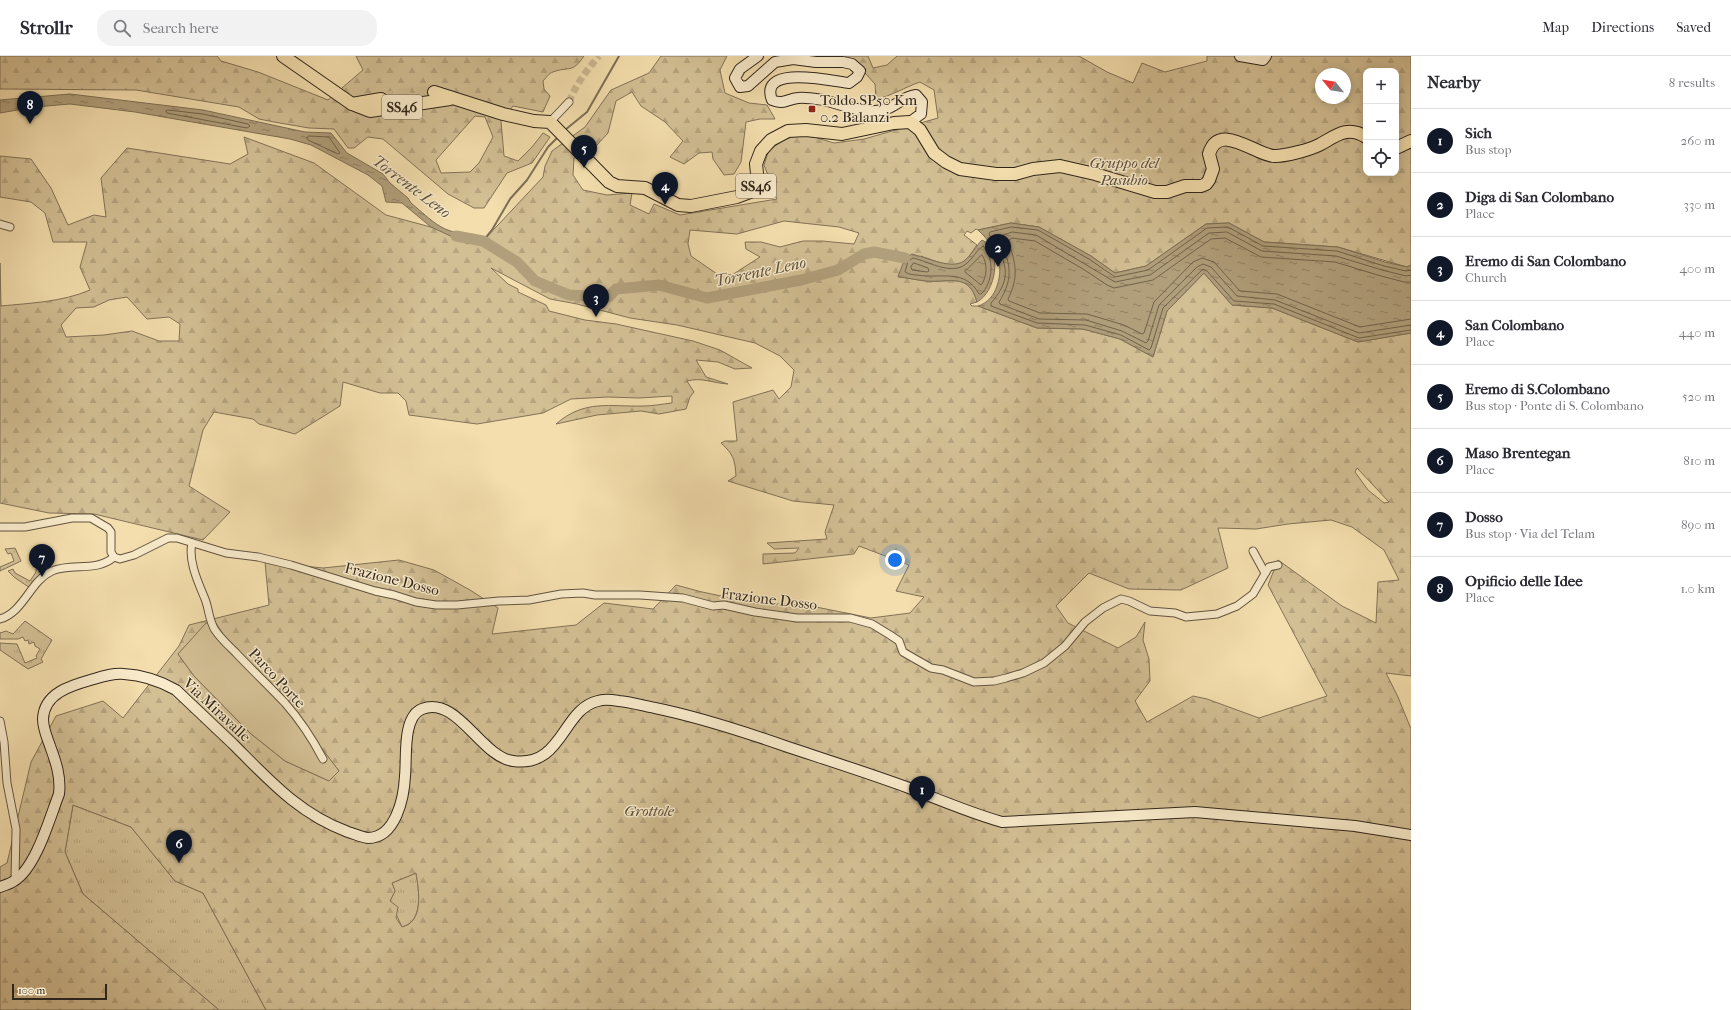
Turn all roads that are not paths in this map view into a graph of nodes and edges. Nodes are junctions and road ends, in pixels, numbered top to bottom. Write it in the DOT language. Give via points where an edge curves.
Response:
graph roads {
  1 [pos="758,56"];
  2 [pos="1240,56"];
  3 [pos="1266,56"];
  4 [pos="285,57"];
  5 [pos="434,92"];
  6 [pos="381,99"];
  7 [pos="454,99"];
  8 [pos="569,102"];
  9 [pos="352,104"];
  10 [pos="910,122"];
  11 [pos="552,124"];
  12 [pos="1363,134"];
  13 [pos="1411,142"];
  14 [pos="1399,147"];
  15 [pos="0,224"];
  16 [pos="10,228"];
  17 [pos="0,527"];
  18 [pos="194,543"];
  19 [pos="1252,551"];
  20 [pos="114,557"];
  21 [pos="1278,565"];
  22 [pos="1265,573"];
  23 [pos="0,620"];
  24 [pos="0,721"];
  25 [pos="323,759"];
  26 [pos="4,785"];
  27 [pos="1411,835"];
  28 [pos="14,881"];
  29 [pos="0,887"];
  1 -- 10 [label="street" via="740,70 735,78 740,87 748,86 775,62 793,59 843,62 852,64 860,70 857,77 849,83 803,76 786,78 774,82 770,87 772,100 780,103 799,98 823,100 870,111 886,110 907,96 916,95 922,102 921,114"];
  2 -- 3 [label="street" via="1263,60"];
  4 -- 9 [label="main road, SS46"];
  5 -- 7 [label="main road"];
  6 -- 9 [label="main road, SS46"];
  7 -- 9 [label="main road, SS46" via="370,111"];
  7 -- 11 [label="main road, SS46" via="503,114"];
  8 -- 11 [label="street"];
  10 -- 11 [label="main road, SS46" via="842,134 788,131 770,140 761,151 756,164 758,182 753,192 691,206 678,205 645,188 626,187 608,182"];
  10 -- 12 [label="main road" via="920,130 934,153 960,169 1015,174 1060,166 1155,192 1206,184 1213,170 1209,159 1210,149 1218,141 1232,140 1272,157 1318,146 1333,135 1346,132"];
  13 -- 14 [label="main road"];
  15 -- 16 [label="street"];
  17 -- 20 [label="street" via="26,527 72,518 91,518 104,524 111,532 111,552"];
  18 -- 20 [label="street" via="173,537 126,558"];
  18 -- 22 [label="street, Frazione Dosso" via="226,553 269,559 374,591 436,605 529,600 583,593 683,598 713,606 724,605 797,618 850,618 872,624 899,640 903,652 931,668 974,682 1006,678 1044,663 1065,646 1085,622 1103,608 1121,599 1150,611 1186,617 1212,615 1237,606 1253,594"];
  18 -- 25 [label="street, Parco Porte" via="191,548 195,572 215,630 286,704 315,743"];
  19 -- 22 [label="street"];
  20 -- 23 [label="street" via="101,565 52,571 11,615"];
  21 -- 22 [label="street, Frazione Dosso" via="1269,567"];
  24 -- 26 [label="street" via="4,742"];
  26 -- 28 [label="street" via="16,829"];
  27 -- 28 [label="street, Via Miravalle" via="1355,826 1195,812 1002,822 978,816 909,788 727,726 619,701 598,700 584,708 547,753 523,762 505,759 496,754 450,712 436,706 418,710 411,719 408,729 404,786 393,821 387,830 374,837 362,837 329,825 300,808 176,690 146,677 123,674 70,686 60,690 48,703 43,719 60,784 34,857 25,871"];
  28 -- 29 [label="street, Via Miravalle"];
}
